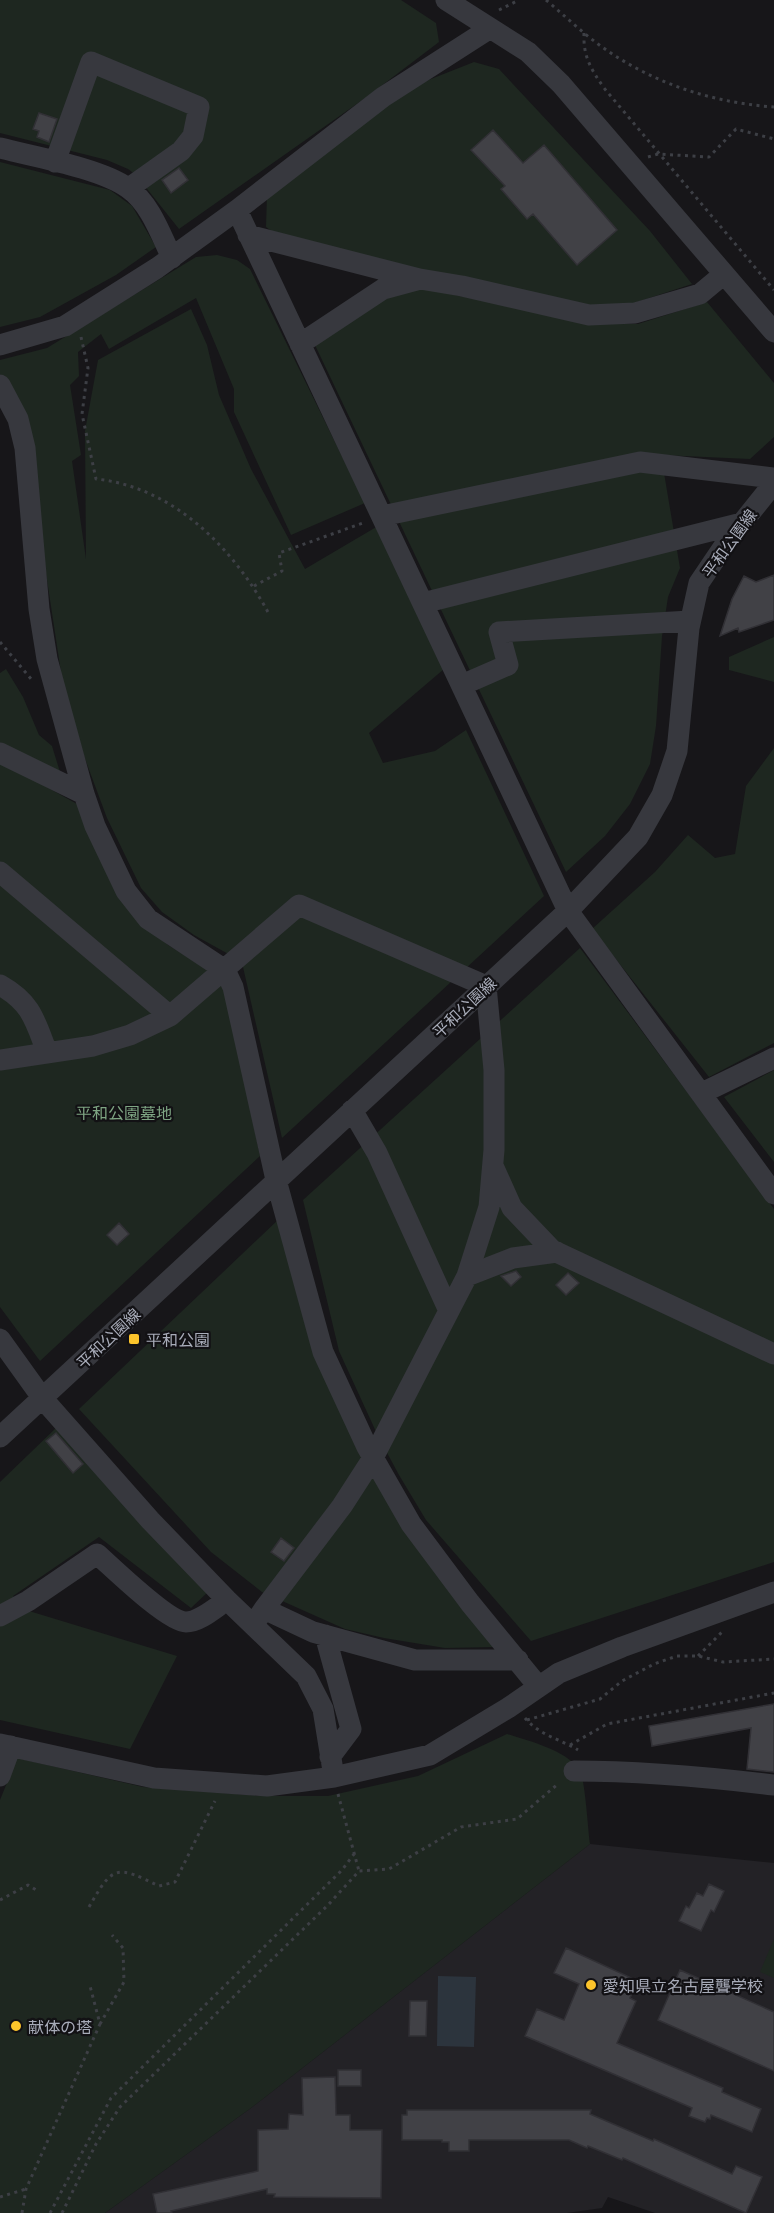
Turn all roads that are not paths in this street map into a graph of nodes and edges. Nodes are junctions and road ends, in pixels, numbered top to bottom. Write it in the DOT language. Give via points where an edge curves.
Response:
graph roads {
  1 [pos="446,0"];
  2 [pos="489,29"];
  3 [pos="0,148"];
  4 [pos="55,162"];
  5 [pos="129,188"];
  6 [pos="237,210"];
  7 [pos="248,235"];
  8 [pos="172,258"];
  9 [pos="724,274"];
  10 [pos="420,279"];
  11 [pos="774,332"];
  12 [pos="300,344"];
  13 [pos="0,345"];
  14 [pos="0,385"];
  15 [pos="774,478"];
  16 [pos="774,483"];
  17 [pos="382,516"];
  18 [pos="742,523"];
  19 [pos="423,603"];
  20 [pos="690,621"];
  21 [pos="462,685"];
  22 [pos="0,753"];
  23 [pos="84,794"];
  24 [pos="0,872"];
  25 [pos="568,911"];
  26 [pos="225,970"];
  27 [pos="0,985"];
  28 [pos="486,986"];
  29 [pos="170,1016"];
  30 [pos="47,1052"];
  31 [pos="774,1058"];
  32 [pos="0,1060"];
  33 [pos="702,1094"];
  34 [pos="352,1110"];
  35 [pos="493,1164"];
  36 [pos="276,1180"];
  37 [pos="774,1194"];
  38 [pos="557,1252"];
  39 [pos="467,1276"];
  40 [pos="449,1311"];
  41 [pos="0,1339"];
  42 [pos="774,1354"];
  43 [pos="43,1399"];
  44 [pos="0,1437"];
  45 [pos="373,1458"];
  46 [pos="774,1592"];
  47 [pos="227,1600"];
  48 [pos="0,1616"];
  49 [pos="259,1616"];
  50 [pos="325,1635"];
  51 [pos="518,1660"];
  52 [pos="538,1686"];
  53 [pos="6,1745"];
  54 [pos="332,1767"];
  55 [pos="574,1771"];
  56 [pos="0,1776"];
  57 [pos="774,1785"];
  1 -- 2 [label="street"];
  2 -- 6 [label="street" via="383,98"];
  2 -- 9 [label="street" via="528,52 561,84"];
  3 -- 4 [label="street"];
  4 -- 5 [label="street" via="106,176"];
  4 -- 5 [label="street" via="91,62 199,107 193,136 181,151"];
  5 -- 8 [label="street" via="146,207"];
  6 -- 7 [label="street"];
  6 -- 8 [label="street"];
  7 -- 10 [label="street"];
  7 -- 12 [label="street"];
  8 -- 13 [label="street" via="65,326"];
  9 -- 10 [label="street" via="700,294 634,313 589,315"];
  9 -- 11 [label="street"];
  10 -- 12 [label="street" via="383,289"];
  12 -- 17 [label="street"];
  14 -- 23 [label="street" via="18,419 25,448 47,659"];
  15 -- 17 [label="street" via="640,462"];
  16 -- 18 [label="street, 平和公園線"];
  17 -- 19 [label="street"];
  18 -- 19 [label="street"];
  18 -- 20 [label="street, 平和公園線" via="699,584"];
  19 -- 21 [label="street"];
  20 -- 21 [label="street" via="499,632 508,665"];
  20 -- 25 [label="street, 平和公園線" via="676,751 662,795 638,837"];
  21 -- 25 [label="street"];
  22 -- 23 [label="street"];
  23 -- 26 [label="street" via="126,891 148,919"];
  24 -- 29 [label="street"];
  25 -- 28 [label="street, 平和公園線"];
  25 -- 33 [label="street"];
  26 -- 28 [label="street" via="298,905"];
  26 -- 29 [label="street"];
  26 -- 36 [label="street" via="233,987"];
  27 -- 30 [label="street" via="30,1010"];
  28 -- 34 [label="street, 平和公園線"];
  28 -- 35 [label="street" via="494,1070"];
  29 -- 30 [label="street" via="130,1035 93,1046"];
  30 -- 32 [label="street"];
  31 -- 33 [label="street"];
  33 -- 37 [label="street"];
  34 -- 36 [label="street, 平和公園線"];
  34 -- 40 [label="street" via="377,1153"];
  35 -- 38 [label="street" via="512,1208"];
  35 -- 39 [label="street" via="489,1207"];
  36 -- 43 [label="street, 平和公園線"];
  36 -- 45 [label="street" via="323,1352"];
  38 -- 39 [label="street" via="513,1258"];
  38 -- 42 [label="street"];
  39 -- 40 [label="street"];
  40 -- 45 [label="street"];
  41 -- 43 [label="street"];
  43 -- 44 [label="street, 平和公園線"];
  43 -- 47 [label="street"];
  45 -- 49 [label="street"];
  45 -- 51 [label="street" via="411,1524"];
  46 -- 52 [label="street" via="559,1672"];
  47 -- 48 [label="street" via="196,1620 185,1622 166,1614 97,1554"];
  47 -- 49 [label="street"];
  49 -- 50 [label="street"];
  49 -- 54 [label="street" via="306,1676 323,1709"];
  50 -- 51 [label="street" via="415,1660"];
  50 -- 54 [label="street" via="351,1729"];
  51 -- 52 [label="street"];
  52 -- 54 [label="street" via="430,1755"];
  53 -- 54 [label="street" via="154,1778 267,1786"];
  53 -- 56 [label="street"];
  55 -- 57 [label="street" via="704,1776"];
}
